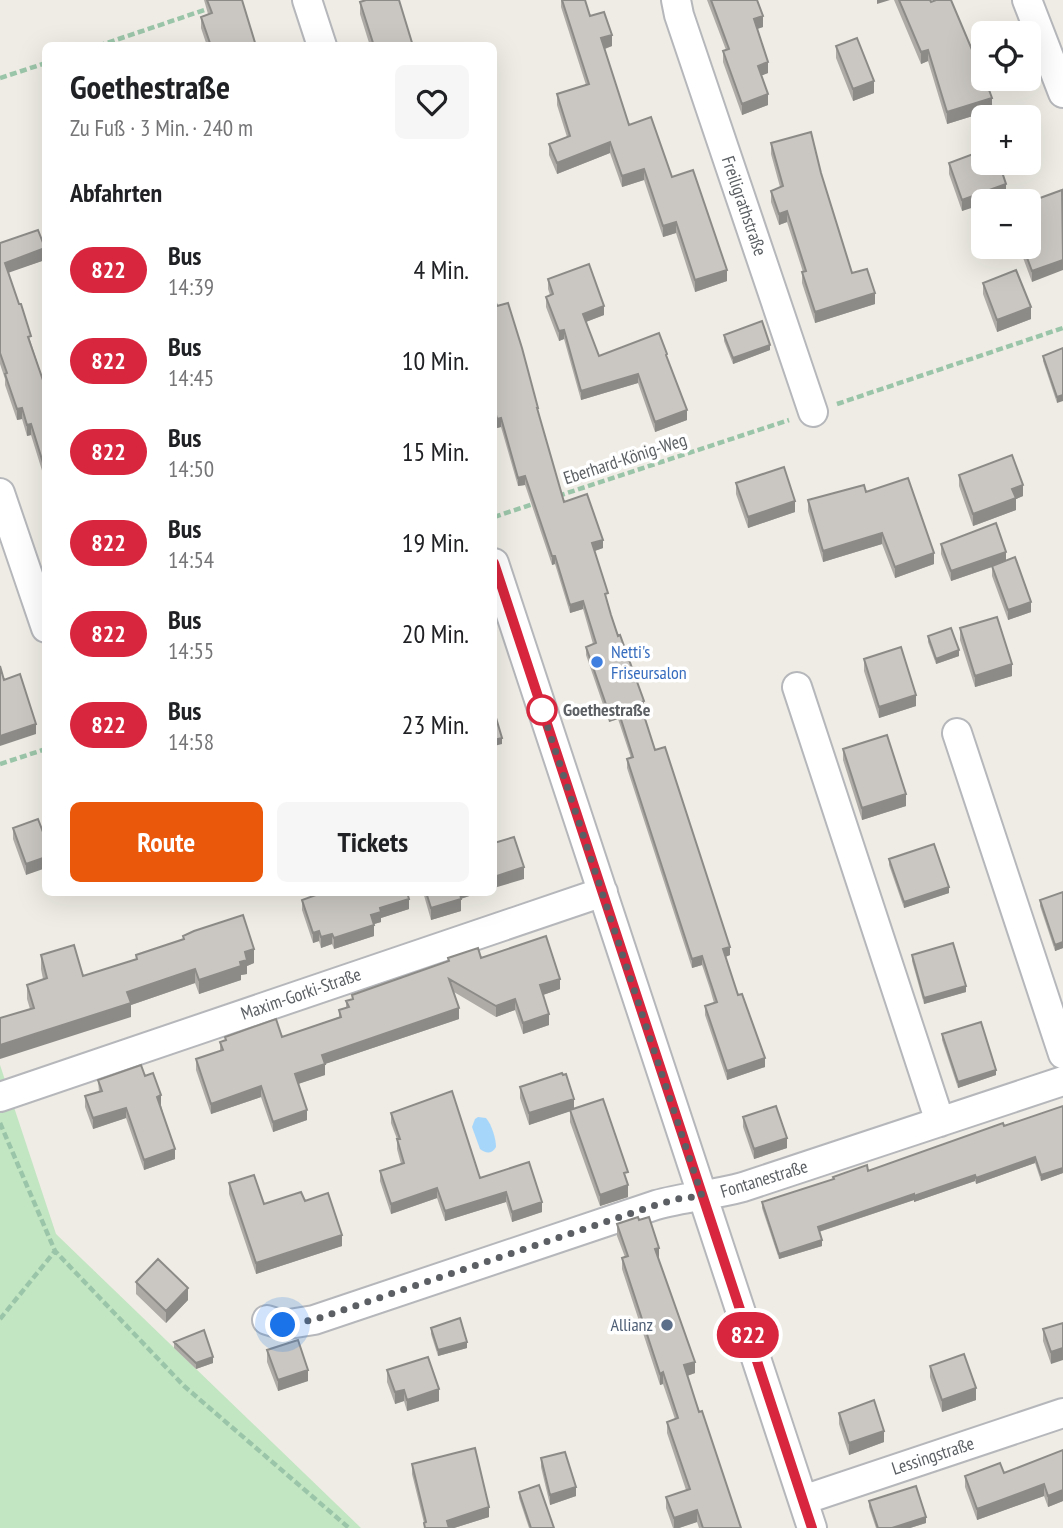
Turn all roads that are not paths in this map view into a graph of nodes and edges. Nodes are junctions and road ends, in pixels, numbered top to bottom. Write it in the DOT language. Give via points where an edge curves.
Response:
graph roads {
  1 [pos="307,0"];
  2 [pos="676,0"];
  3 [pos="1027,0"];
  4 [pos="321,42"];
  5 [pos="1063,93"];
  6 [pos="813,412"];
  7 [pos="0,493"];
  8 [pos="497,580"];
  9 [pos="500,599"];
  10 [pos="42,616"];
  11 [pos="797,687"];
  12 [pos="957,733"];
  13 [pos="603,892"];
  14 [pos="1063,1054"];
  15 [pos="1063,1081"];
  16 [pos="0,1097"];
  17 [pos="940,1122"];
  18 [pos="702,1196"];
  19 [pos="267,1320"];
  20 [pos="1063,1413"];
  21 [pos="803,1500"];
  22 [pos="813,1528"];
  1 -- 4 [label="street"];
  2 -- 6 [label="street, Freiligrathstraße"];
  3 -- 5 [label="street"];
  7 -- 10 [label="street"];
  8 -- 9 [label="street"];
  9 -- 13 [label="street"];
  11 -- 17 [label="street"];
  12 -- 14 [label="street"];
  13 -- 16 [label="street, Maxim-Gorki-Straße"];
  13 -- 18 [label="street"];
  15 -- 17 [label="street, Fontanestraße"];
  17 -- 18 [label="street, Fontanestraße" via="743,1187"];
  18 -- 19 [label="street, Fontanestraße" via="656,1205 313,1320 283,1325"];
  18 -- 21 [label="street"];
  20 -- 21 [label="street, Lessingstraße"];
  21 -- 22 [label="street"];
}
